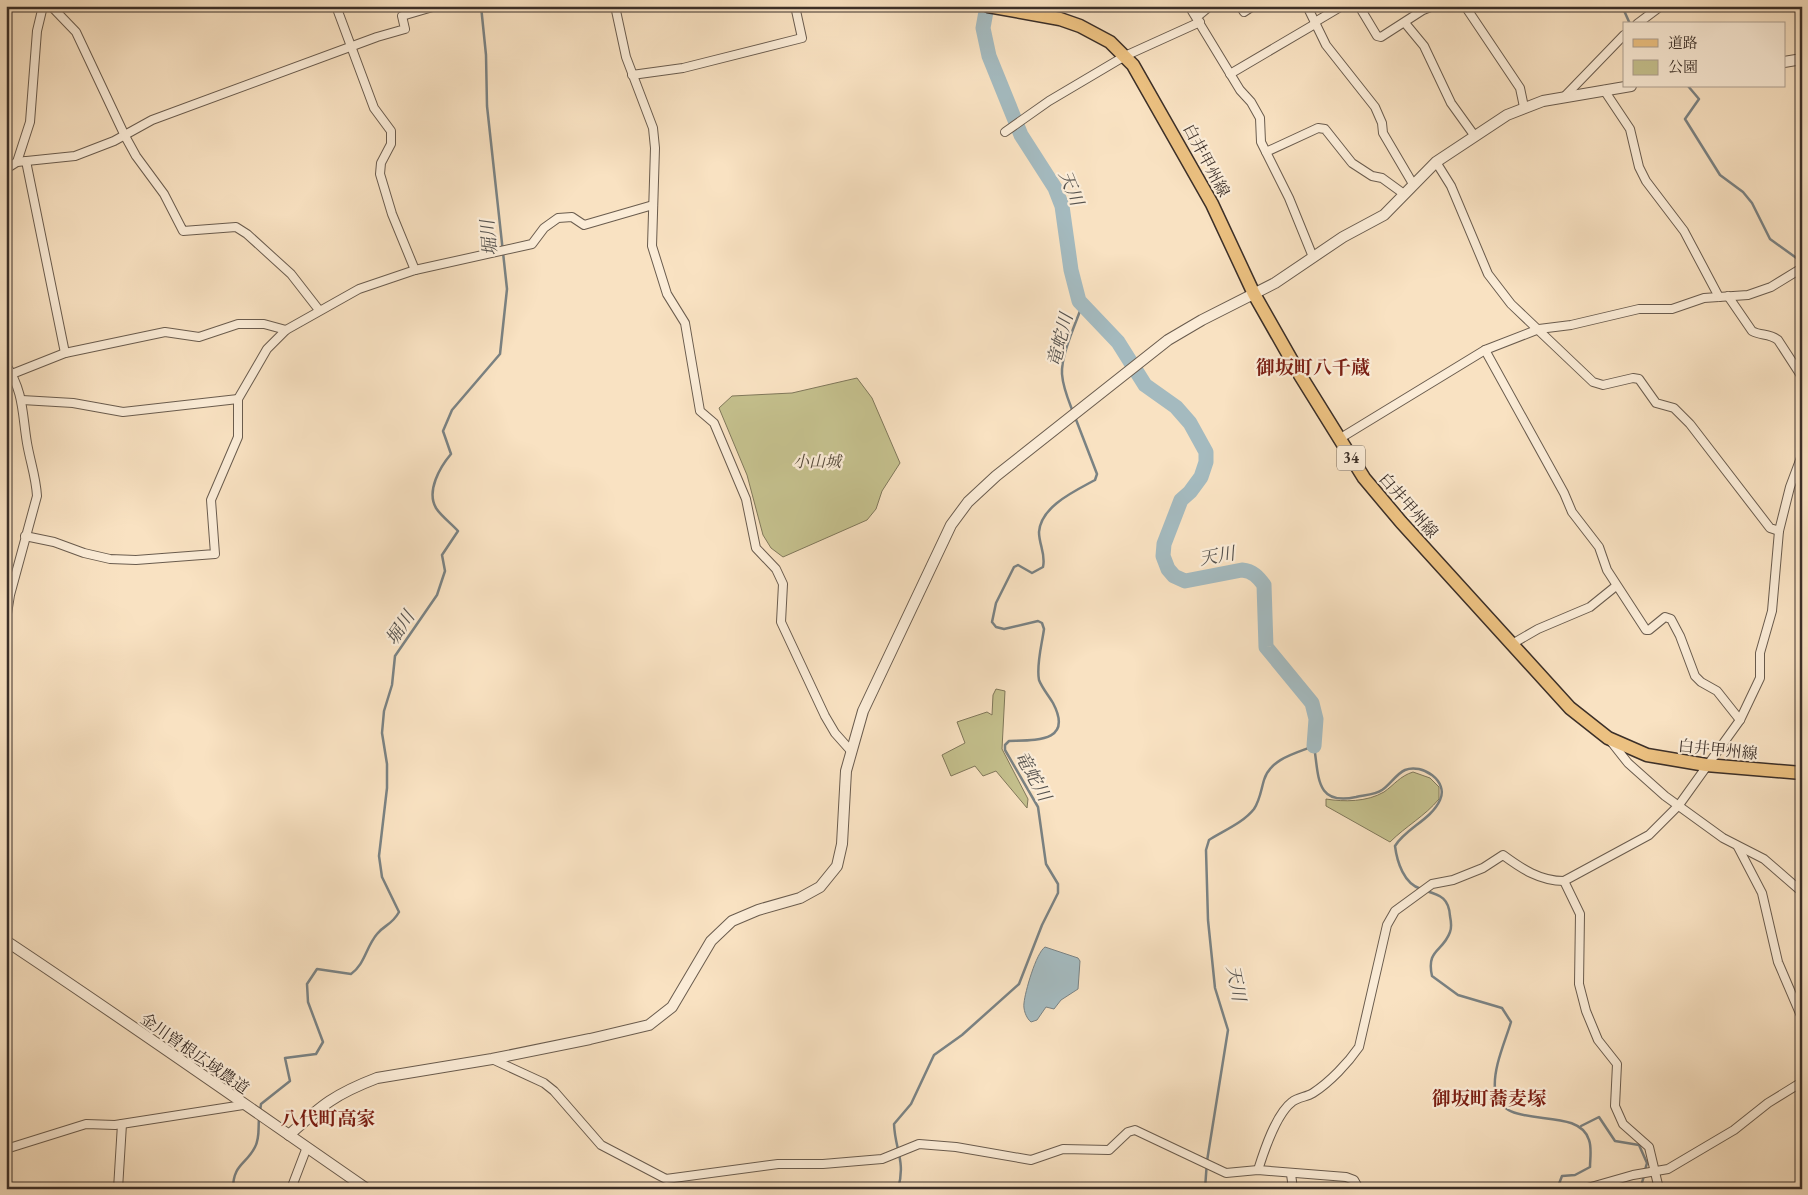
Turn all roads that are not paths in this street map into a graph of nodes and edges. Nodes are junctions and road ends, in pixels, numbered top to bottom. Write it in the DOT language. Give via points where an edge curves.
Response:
graph roads {
  1 [pos="43,6"];
  2 [pos="51,6"];
  3 [pos="336,6"];
  4 [pos="436,6"];
  5 [pos="615,6"];
  6 [pos="794,6"];
  7 [pos="988,6"];
  8 [pos="1189,6"];
  9 [pos="1210,6"];
  10 [pos="1240,6"];
  11 [pos="1253,6"];
  12 [pos="1307,6"];
  13 [pos="1342,6"];
  14 [pos="1360,6"];
  15 [pos="1433,6"];
  16 [pos="1465,6"];
  17 [pos="1661,6"];
  18 [pos="1198,19"];
  19 [pos="1640,22"];
  20 [pos="1315,23"];
  21 [pos="1405,23"];
  22 [pos="1623,37"];
  23 [pos="350,49"];
  24 [pos="1125,56"];
  25 [pos="1802,59"];
  26 [pos="1786,62"];
  27 [pos="632,74"];
  28 [pos="1230,74"];
  29 [pos="1623,87"];
  30 [pos="1604,90"];
  31 [pos="1565,96"];
  32 [pos="1524,106"];
  33 [pos="1005,132"];
  34 [pos="1474,135"];
  35 [pos="124,136"];
  36 [pos="1266,152"];
  37 [pos="17,162"];
  38 [pos="26,162"];
  39 [pos="1436,162"];
  40 [pos="6,170"];
  41 [pos="1413,184"];
  42 [pos="1404,194"];
  43 [pos="652,204"];
  44 [pos="1313,257"];
  45 [pos="1801,268"];
  46 [pos="415,270"];
  47 [pos="1254,294"];
  48 [pos="1724,297"];
  49 [pos="319,310"];
  50 [pos="1538,329"];
  51 [pos="286,330"];
  52 [pos="1485,350"];
  53 [pos="65,353"];
  54 [pos="6,365"];
  55 [pos="12,374"];
  56 [pos="1802,377"];
  57 [pos="238,399"];
  58 [pos="22,400"];
  59 [pos="1339,439"];
  60 [pos="1802,455"];
  61 [pos="1779,531"];
  62 [pos="25,536"];
  63 [pos="1616,586"];
  64 [pos="7,608"];
  65 [pos="6,620"];
  66 [pos="1512,644"];
  67 [pos="1740,720"];
  68 [pos="1608,738"];
  69 [pos="851,751"];
  70 [pos="1706,765"];
  71 [pos="1802,773"];
  72 [pos="1679,805"];
  73 [pos="1738,847"];
  74 [pos="1564,881"];
  75 [pos="1802,892"];
  76 [pos="6,941"];
  77 [pos="1802,1018"];
  78 [pos="492,1059"];
  79 [pos="1802,1082"];
  80 [pos="243,1105"];
  81 [pos="122,1124"];
  82 [pos="289,1135"];
  83 [pos="307,1147"];
  84 [pos="6,1150"];
  85 [pos="1258,1170"];
  86 [pos="1652,1171"];
  87 [pos="1291,1174"];
  88 [pos="118,1189"];
  89 [pos="291,1189"];
  90 [pos="367,1189"];
  91 [pos="1293,1189"];
  92 [pos="1359,1189"];
  93 [pos="1584,1189"];
  94 [pos="1659,1189"];
  1 -- 37 [label="street" via="37,31 30,122"];
  2 -- 35 [label="street" via="76,32"];
  3 -- 23 [label="street"];
  4 -- 23 [label="street" via="402,16 405,29"];
  5 -- 27 [label="street"];
  6 -- 27 [label="street" via="802,38 683,68"];
  7 -- 24 [label="main road, 白井甲州線 / 34" via="1060,19 1080,26 1096,32"];
  8 -- 18 [label="street"];
  9 -- 18 [label="street"];
  10 -- 11 [label="street" via="1244,12"];
  12 -- 20 [label="street"];
  13 -- 20 [label="street"];
  14 -- 21 [label="street" via="1377,36 1382,37"];
  15 -- 21 [label="street"];
  16 -- 32 [label="street" via="1520,88"];
  17 -- 19 [label="street"];
  18 -- 24 [label="street"];
  18 -- 28 [label="street"];
  20 -- 28 [label="street"];
  20 -- 41 [label="street" via="1326,45 1375,107 1383,133"];
  21 -- 34 [label="street" via="1424,46 1450,103"];
  22 -- 31 [label="street"];
  23 -- 35 [label="street" via="152,120"];
  23 -- 46 [label="street" via="374,108 391,131 392,144 381,163 380,174"];
  24 -- 33 [label="street" via="1049,101"];
  24 -- 47 [label="main road, 白井甲州線 / 34" via="1158,105 1212,204"];
  25 -- 26 [label="street"];
  27 -- 43 [label="street" via="653,128"];
  28 -- 36 [label="street" via="1260,118 1261,142"];
  29 -- 30 [label="street"];
  30 -- 31 [label="street"];
  30 -- 48 [label="street" via="1630,129 1639,167 1646,181 1684,230"];
  31 -- 32 [label="street"];
  32 -- 34 [label="street"];
  34 -- 39 [label="street"];
  35 -- 38 [label="street" via="75,156"];
  35 -- 49 [label="street" via="164,194 183,231 236,227 291,274"];
  36 -- 42 [label="street" via="1318,128 1325,129 1352,163"];
  36 -- 44 [label="street"];
  37 -- 38 [label="street"];
  37 -- 40 [label="street"];
  38 -- 53 [label="street"];
  39 -- 41 [label="street"];
  39 -- 50 [label="street" via="1451,186 1488,274 1511,304"];
  41 -- 42 [label="street"];
  42 -- 44 [label="street" via="1384,215 1342,236"];
  43 -- 46 [label="street" via="584,224 572,217 558,218 544,228 532,244"];
  43 -- 69 [label="street" via="652,246 667,294 685,323 700,411 714,423 746,499 756,548 776,569 783,584 781,622 825,716"];
  44 -- 47 [label="street"];
  45 -- 48 [label="street" via="1758,293"];
  46 -- 49 [label="street" via="359,289"];
  47 -- 59 [label="main road, 白井甲州線 / 34"];
  47 -- 69 [label="street" via="1202,320 1144,359 980,489 951,525 863,711"];
  48 -- 50 [label="street" via="1704,298 1672,309 1639,309"];
  48 -- 56 [label="street" via="1752,331 1778,340"];
  49 -- 51 [label="street"];
  50 -- 52 [label="street"];
  50 -- 61 [label="street" via="1593,382 1603,385 1639,379 1656,403 1674,408 1770,528"];
  51 -- 53 [label="street" via="264,324 238,324 199,337 165,332"];
  51 -- 57 [label="street" via="268,349"];
  52 -- 59 [label="street"];
  52 -- 63 [label="street" via="1572,512 1599,547"];
  53 -- 55 [label="street"];
  54 -- 55 [label="street"];
  55 -- 58 [label="street"];
  57 -- 58 [label="street" via="123,412 73,403"];
  57 -- 62 [label="street" via="238,437 211,500 215,554 110,559"];
  58 -- 62 [label="street" via="26,442 37,496"];
  59 -- 66 [label="main road, 白井甲州線 / 34" via="1383,502"];
  60 -- 61 [label="street"];
  61 -- 67 [label="street" via="1772,611 1760,653 1760,678"];
  62 -- 64 [label="street"];
  63 -- 66 [label="street" via="1590,607"];
  63 -- 67 [label="street" via="1646,630 1665,617 1671,620 1695,676 1717,691"];
  64 -- 65 [label="street"];
  66 -- 68 [label="main road, 白井甲州線 / 34" via="1570,708"];
  67 -- 70 [label="street"];
  68 -- 70 [label="main road, 白井甲州線 / 34" via="1647,755"];
  68 -- 72 [label="street" via="1637,772"];
  69 -- 78 [label="street" via="846,771 842,844 837,866 820,887 800,898 732,921 710,941 672,1007 649,1024"];
  70 -- 71 [label="main road, 白井甲州線 / 34"];
  70 -- 72 [label="street"];
  72 -- 73 [label="street"];
  72 -- 74 [label="street" via="1649,835"];
  73 -- 75 [label="street" via="1764,859"];
  73 -- 77 [label="street" via="1762,893 1778,962"];
  74 -- 85 [label="street" via="1534,875 1503,855 1483,868 1429,886 1395,910 1387,925 1359,1047 1351,1059 1313,1093 1293,1100 1284,1109"];
  74 -- 86 [label="street" via="1580,914 1579,984 1586,1011 1598,1040 1617,1064 1615,1106 1623,1124 1649,1147"];
  76 -- 80 [label="street, 金川曽根広域農道"];
  78 -- 82 [label="street" via="378,1078 348,1089 329,1099"];
  78 -- 85 [label="street" via="544,1083 601,1145 666,1179 778,1164 872,1160 919,1144 1031,1160 1063,1149 1109,1150 1128,1132 1135,1130 1226,1173"];
  79 -- 86 [label="street" via="1734,1130 1668,1169"];
  80 -- 81 [label="street"];
  80 -- 82 [label="street, 金川曽根広域農道"];
  81 -- 84 [label="street" via="86,1124"];
  81 -- 88 [label="street"];
  82 -- 83 [label="street, 金川曽根広域農道"];
  83 -- 89 [label="street"];
  83 -- 90 [label="street, 金川曽根広域農道"];
  85 -- 87 [label="street"];
  86 -- 93 [label="street"];
  86 -- 94 [label="street"];
  87 -- 91 [label="street"];
  87 -- 92 [label="street" via="1346,1176 1354,1180"];
}
